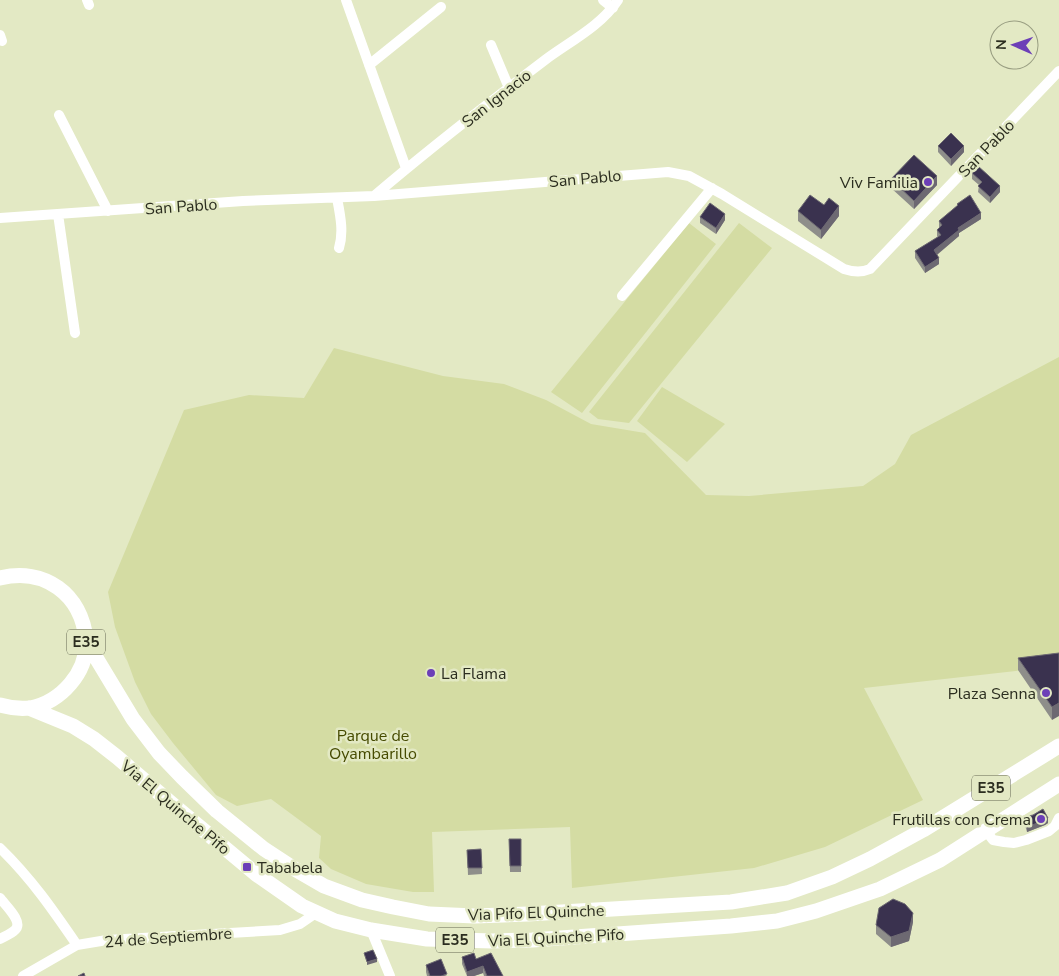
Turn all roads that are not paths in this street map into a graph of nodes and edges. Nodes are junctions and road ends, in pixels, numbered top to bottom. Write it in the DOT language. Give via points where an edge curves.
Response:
graph roads {
  1 [pos="346,0"];
  2 [pos="603,0"];
  3 [pos="615,4"];
  4 [pos="441,7"];
  5 [pos="491,45"];
  6 [pos="369,65"];
  7 [pos="1059,71"];
  8 [pos="510,87"];
  9 [pos="59,115"];
  10 [pos="406,168"];
  11 [pos="712,188"];
  12 [pos="374,196"];
  13 [pos="337,198"];
  14 [pos="108,211"];
  15 [pos="58,214"];
  16 [pos="0,218"];
  17 [pos="340,248"];
  18 [pos="622,296"];
  19 [pos="75,333"];
  20 [pos="4,574"];
  21 [pos="86,642"];
  22 [pos="4,708"];
  23 [pos="29,708"];
  24 [pos="1059,746"];
  25 [pos="1058,789"];
  26 [pos="1059,818"];
  27 [pos="986,831"];
  28 [pos="0,848"];
  29 [pos="0,898"];
  30 [pos="316,913"];
  31 [pos="371,930"];
  32 [pos="0,939"];
  33 [pos="77,946"];
  34 [pos="23,976"];
  35 [pos="390,976"];
  1 -- 6 [label="street"];
  2 -- 3 [label="street"];
  3 -- 8 [label="street, San Ignacio" via="594,25"];
  4 -- 6 [label="street"];
  5 -- 8 [label="street"];
  6 -- 10 [label="street"];
  7 -- 11 [label="street, San Pablo" via="865,271 844,269"];
  8 -- 10 [label="street, San Ignacio"];
  9 -- 14 [label="street"];
  10 -- 12 [label="street, San Ignacio"];
  11 -- 12 [label="street, San Pablo" via="689,176 668,172"];
  11 -- 18 [label="street"];
  12 -- 13 [label="street, San Pablo"];
  13 -- 14 [label="street, San Pablo"];
  13 -- 17 [label="street"];
  14 -- 15 [label="street, San Pablo"];
  15 -- 16 [label="street, San Pablo"];
  15 -- 19 [label="street"];
  20 -- 21 [label="highway, E35" via="34,576 55,585 72,600 82,620"];
  21 -- 23 [label="highway, E35" via="83,661 75,678 62,693"];
  21 -- 24 [label="highway, Via Pifo El Quinche / E35" via="133,719 160,753 217,811 264,849 324,886 362,900 429,914 528,914 731,902 787,893 870,859"];
  22 -- 23 [label="highway, E35"];
  23 -- 30 [label="highway, Via El Quinche Pifo / E35" via="94,738 256,874"];
  25 -- 27 [label="highway, Via El Quinche Pifo / E35"];
  26 -- 27 [label="street" via="1050,831 1014,843 993,840"];
  27 -- 31 [label="highway, Via El Quinche Pifo / E35" via="940,860 880,889 777,921 492,941 427,939"];
  28 -- 33 [label="street" via="49,904"];
  29 -- 32 [label="street" via="17,923 15,930"];
  30 -- 31 [label="highway, Via El Quinche Pifo / E35"];
  30 -- 33 [label="street, 24 de Septiembre" via="300,924 280,930 132,938"];
  31 -- 35 [label="street"];
  33 -- 34 [label="street, 24 de Septiembre"];
}
